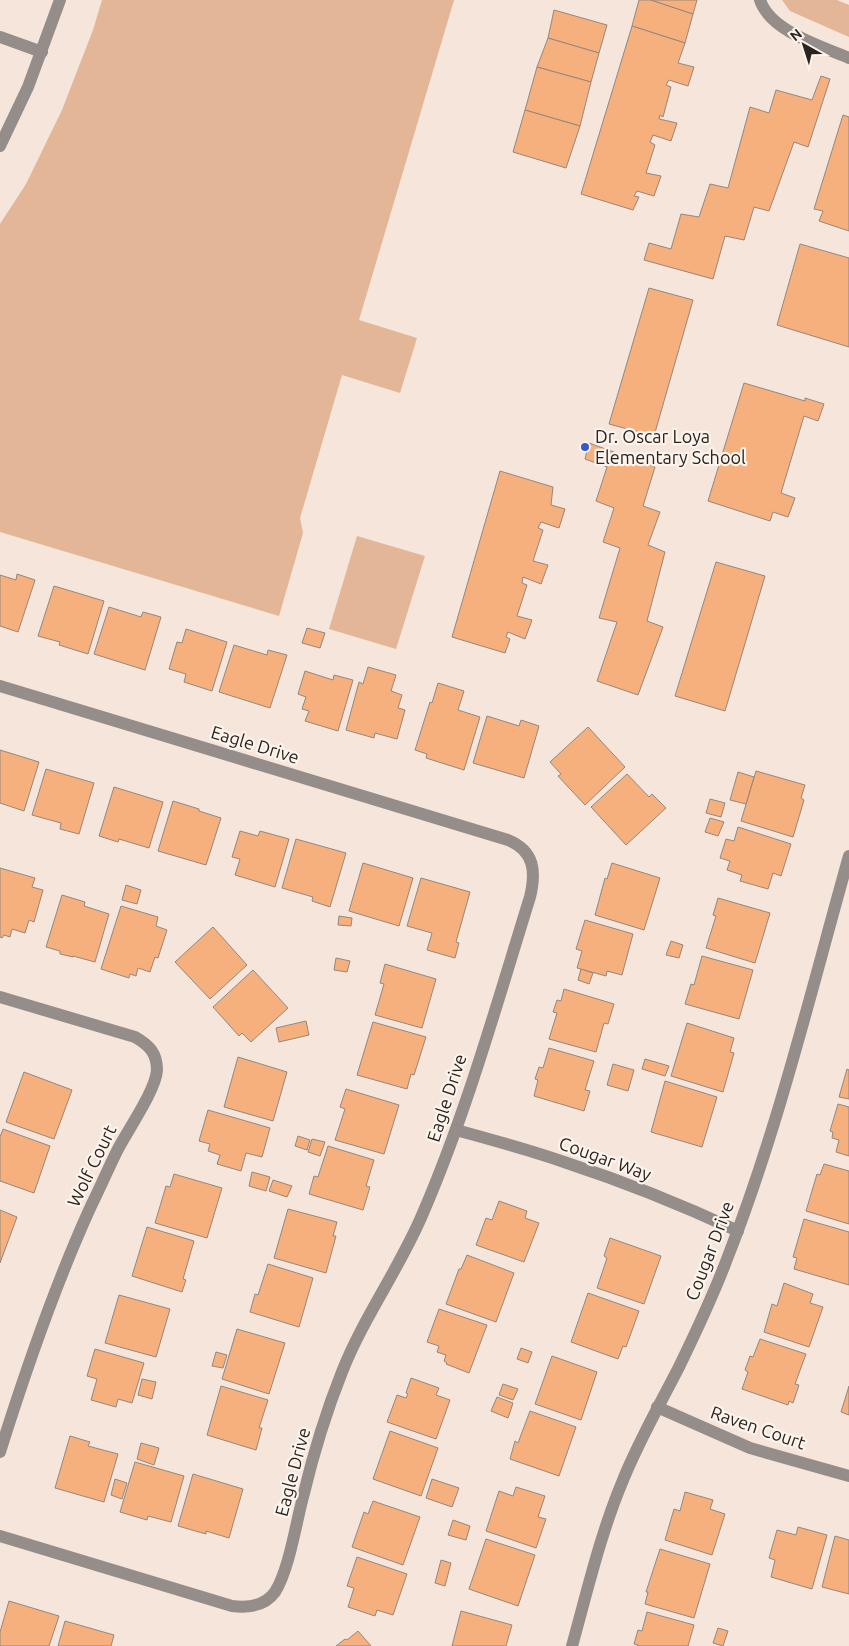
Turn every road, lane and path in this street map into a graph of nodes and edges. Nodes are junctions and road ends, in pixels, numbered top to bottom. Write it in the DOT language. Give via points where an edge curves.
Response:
graph roads {
  1 [pos="60,0"];
  2 [pos="760,0"];
  3 [pos="0,37"];
  4 [pos="42,52"];
  5 [pos="849,58"];
  6 [pos="0,146"];
  7 [pos="0,686"];
  8 [pos="849,856"];
  9 [pos="0,997"];
  10 [pos="456,1130"];
  11 [pos="738,1231"];
  12 [pos="657,1407"];
  13 [pos="0,1452"];
  14 [pos="849,1476"];
  15 [pos="0,1536"];
  16 [pos="572,1646"];
  1 -- 4 [label="street"];
  2 -- 5 [label="street" via="766,13 777,24"];
  3 -- 4 [label="street"];
  4 -- 6 [label="street"];
  7 -- 10 [label="street, Eagle Drive" via="499,837 521,847 530,861 533,882"];
  8 -- 11 [label="street, Cougar Drive" via="782,1092"];
  9 -- 13 [label="street, Wolf Court" via="135,1037 152,1050 157,1071 68,1262"];
  10 -- 11 [label="street, Cougar Way" via="605,1176"];
  10 -- 15 [label="street, Eagle Drive" via="422,1216 358,1335 342,1372 306,1484 285,1572 266,1601 245,1608 232,1606"];
  11 -- 12 [label="street, Cougar Drive" via="700,1324"];
  12 -- 14 [label="street, Raven Court" via="750,1448"];
  12 -- 16 [label="street, Cougar Drive" via="621,1485"];
}
